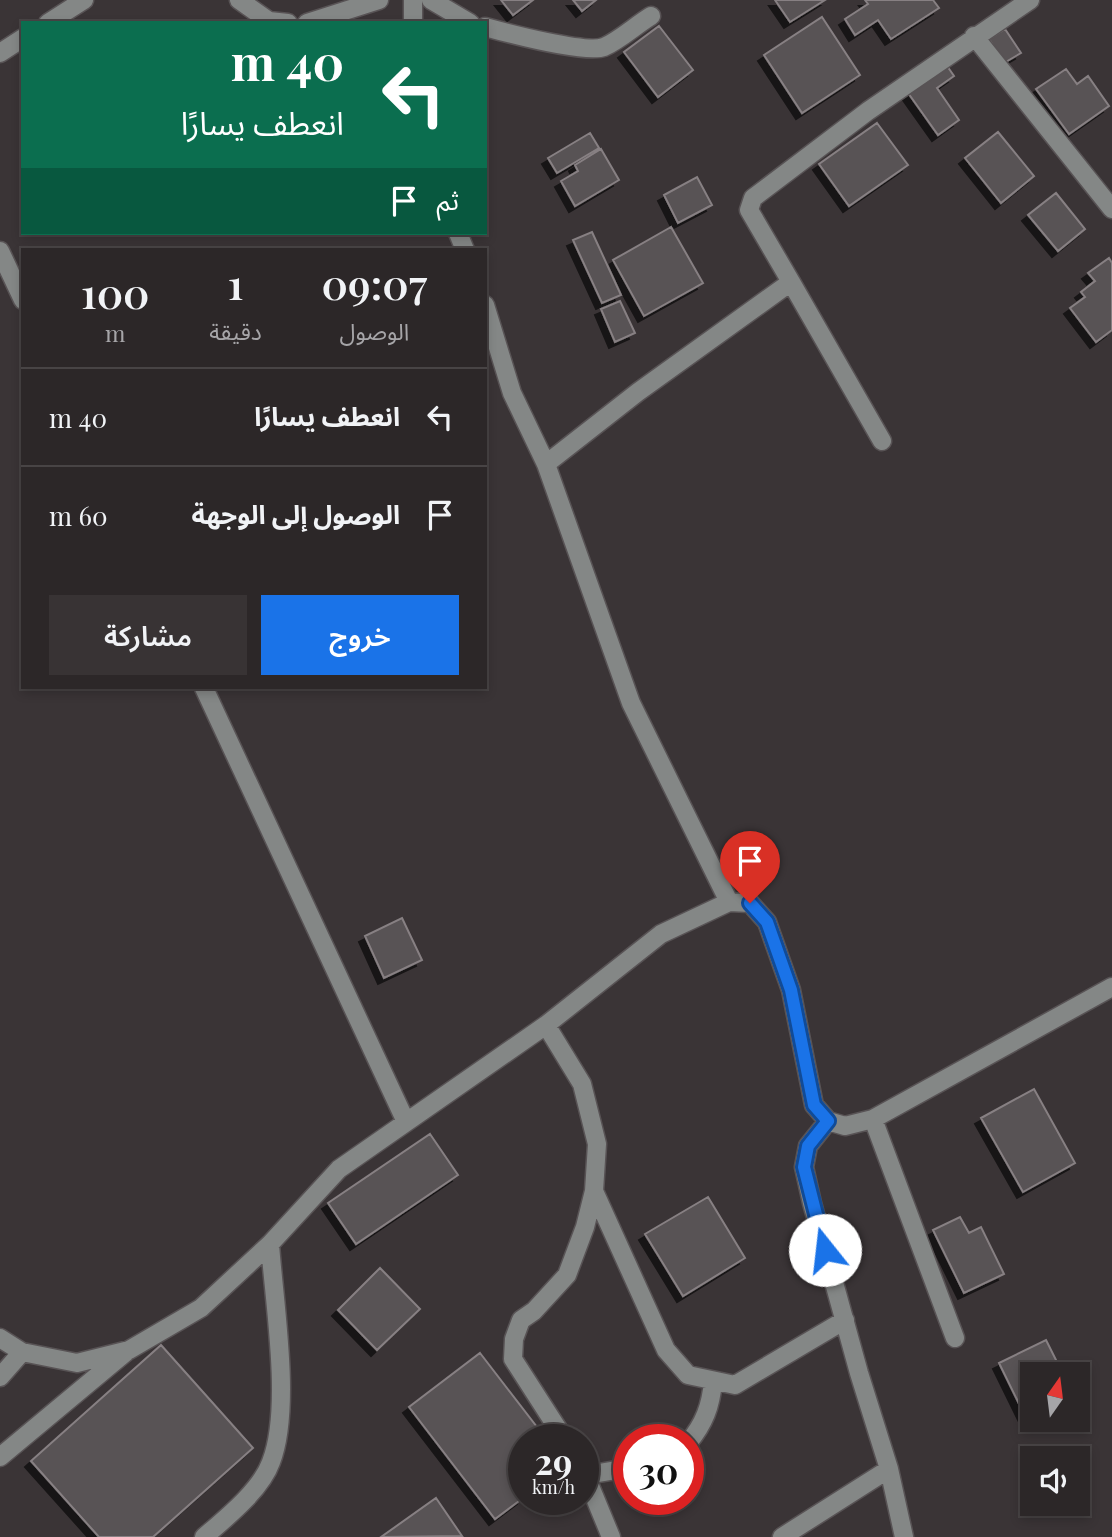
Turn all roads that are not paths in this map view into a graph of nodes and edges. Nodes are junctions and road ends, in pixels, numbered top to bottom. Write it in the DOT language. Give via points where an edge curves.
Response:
graph roads {
  1 [pos="84,0"];
  2 [pos="239,0"];
  3 [pos="379,0"];
  4 [pos="412,0"];
  5 [pos="431,0"];
  6 [pos="1030,0"];
  7 [pos="651,16"];
  8 [pos="51,21"];
  9 [pos="269,21"];
  10 [pos="313,21"];
  11 [pos="413,21"];
  12 [pos="467,21"];
  13 [pos="487,28"];
  14 [pos="974,36"];
  15 [pos="21,39"];
  16 [pos="0,53"];
  17 [pos="1112,209"];
  18 [pos="0,251"];
  19 [pos="791,282"];
  20 [pos="21,296"];
  21 [pos="487,312"];
  22 [pos="881,441"];
  23 [pos="546,464"];
  24 [pos="204,689"];
  25 [pos="729,902"];
  26 [pos="1112,987"];
  27 [pos="546,1025"];
  28 [pos="873,1119"];
  29 [pos="828,1121"];
  30 [pos="406,1122"];
  31 [pos="594,1191"];
  32 [pos="270,1244"];
  33 [pos="845,1320"];
  34 [pos="0,1338"];
  35 [pos="955,1338"];
  36 [pos="129,1350"];
  37 [pos="22,1352"];
  38 [pos="0,1377"];
  39 [pos="713,1381"];
  40 [pos="555,1424"];
  41 [pos="703,1424"];
  42 [pos="0,1457"];
  43 [pos="889,1469"];
  44 [pos="599,1507"];
  45 [pos="204,1537"];
  46 [pos="611,1537"];
  47 [pos="782,1537"];
  48 [pos="904,1537"];
  1 -- 8 [label="street"];
  2 -- 9 [label="street"];
  3 -- 10 [label="street"];
  4 -- 11 [label="street"];
  5 -- 12 [label="street"];
  6 -- 14 [label="street"];
  7 -- 13 [label="street" via="602,48 536,40"];
  14 -- 17 [label="street"];
  14 -- 19 [label="street" via="753,198 749,210"];
  15 -- 16 [label="street"];
  18 -- 20 [label="street"];
  19 -- 22 [label="street"];
  19 -- 23 [label="street"];
  21 -- 23 [label="street" via="512,393"];
  23 -- 25 [label="street" via="631,703"];
  24 -- 30 [label="street"];
  25 -- 27 [label="street" via="661,934"];
  25 -- 29 [label="street" via="750,903 767,922 791,990 814,1105"];
  26 -- 28 [label="street"];
  27 -- 30 [label="street"];
  27 -- 31 [label="street" via="582,1084 597,1143"];
  28 -- 29 [label="street" via="845,1126"];
  28 -- 35 [label="street"];
  29 -- 33 [label="street" via="808,1146 804,1167"];
  30 -- 32 [label="street" via="339,1170"];
  31 -- 39 [label="street" via="666,1350 688,1375"];
  31 -- 40 [label="street" via="567,1275 520,1320 514,1339 513,1359"];
  32 -- 36 [label="street" via="201,1308"];
  32 -- 45 [label="street" via="281,1417 271,1464 244,1502"];
  33 -- 39 [label="street" via="735,1385"];
  33 -- 43 [label="street"];
  34 -- 37 [label="street"];
  36 -- 37 [label="street" via="77,1363"];
  36 -- 42 [label="street"];
  37 -- 38 [label="street"];
  39 -- 41 [label="street"];
  43 -- 47 [label="street"];
  43 -- 48 [label="street"];
  44 -- 46 [label="street"];
}
